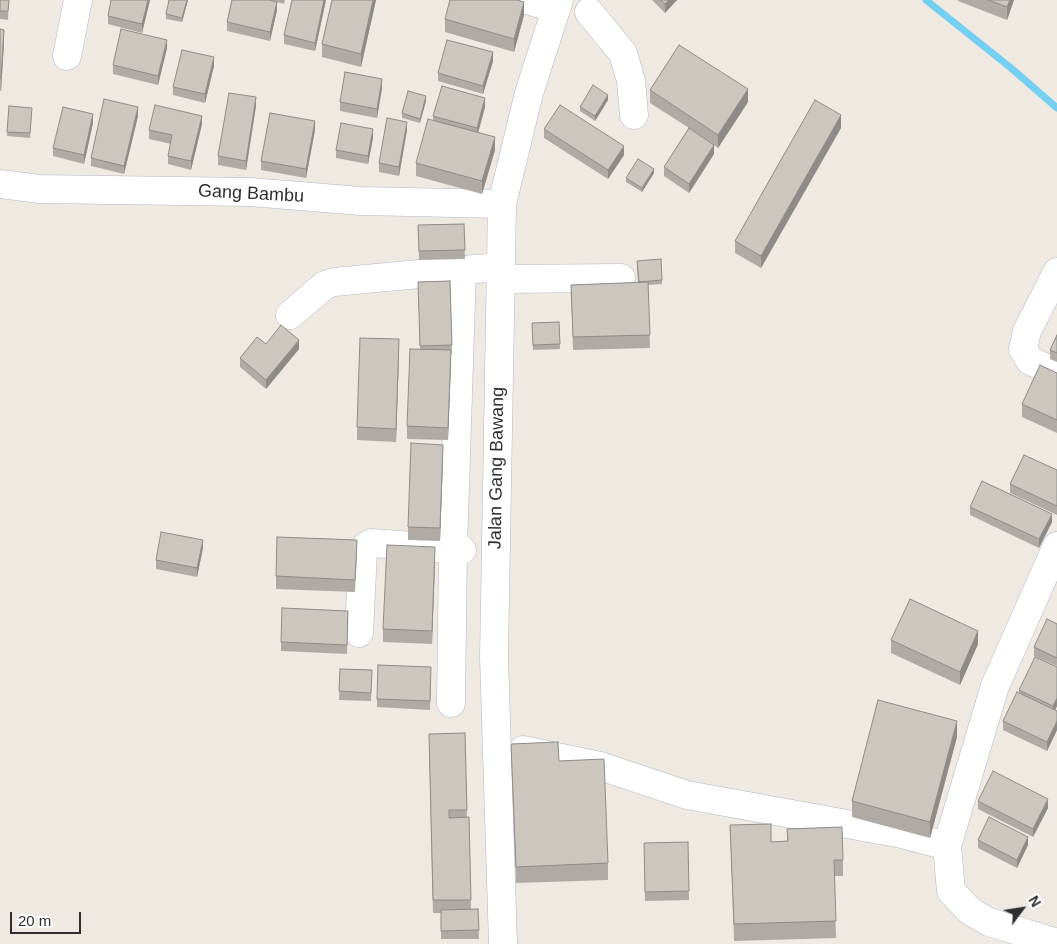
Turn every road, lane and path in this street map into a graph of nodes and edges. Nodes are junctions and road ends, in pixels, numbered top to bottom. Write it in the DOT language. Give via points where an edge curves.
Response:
graph roads {
  1 [pos="78,0"];
  2 [pos="527,0"];
  3 [pos="571,5"];
  4 [pos="67,56"];
  5 [pos="634,115"];
  6 [pos="0,184"];
  7 [pos="502,204"];
  8 [pos="462,270"];
  9 [pos="1057,272"];
  10 [pos="501,273"];
  11 [pos="622,278"];
  12 [pos="290,315"];
  13 [pos="1057,372"];
  14 [pos="1057,546"];
  15 [pos="472,550"];
  16 [pos="359,633"];
  17 [pos="451,703"];
  18 [pos="497,746"];
  19 [pos="947,846"];
  20 [pos="1057,943"];
  21 [pos="503,944"];
  1 -- 4 [label="street"];
  2 -- 3 [label="street"];
  3 -- 5 [label="street" via="623,53 631,81"];
  3 -- 7 [label="street, Jalan Gang Bawang" via="529,93"];
  6 -- 7 [label="street, Gang Bambu" via="39,189 250,192 361,201"];
  7 -- 10 [label="street, Jalan Gang Bawang"];
  8 -- 10 [label="street"];
  8 -- 12 [label="street" via="334,282 325,285"];
  8 -- 15 [label="street"];
  9 -- 13 [label="street" via="1027,332 1023,349 1030,361"];
  10 -- 11 [label="street"];
  10 -- 15 [label="street, Jalan Gang Bawang"];
  14 -- 19 [label="street" via="995,686"];
  15 -- 16 [label="street" via="371,543 366,546 363,551"];
  15 -- 17 [label="street"];
  15 -- 18 [label="street, Jalan Gang Bawang" via="494,657"];
  18 -- 19 [label="street" via="600,766 687,795 893,832"];
  18 -- 21 [label="street, Jalan Gang Bawang"];
  19 -- 20 [label="street" via="951,891 958,901 989,922"];
}
